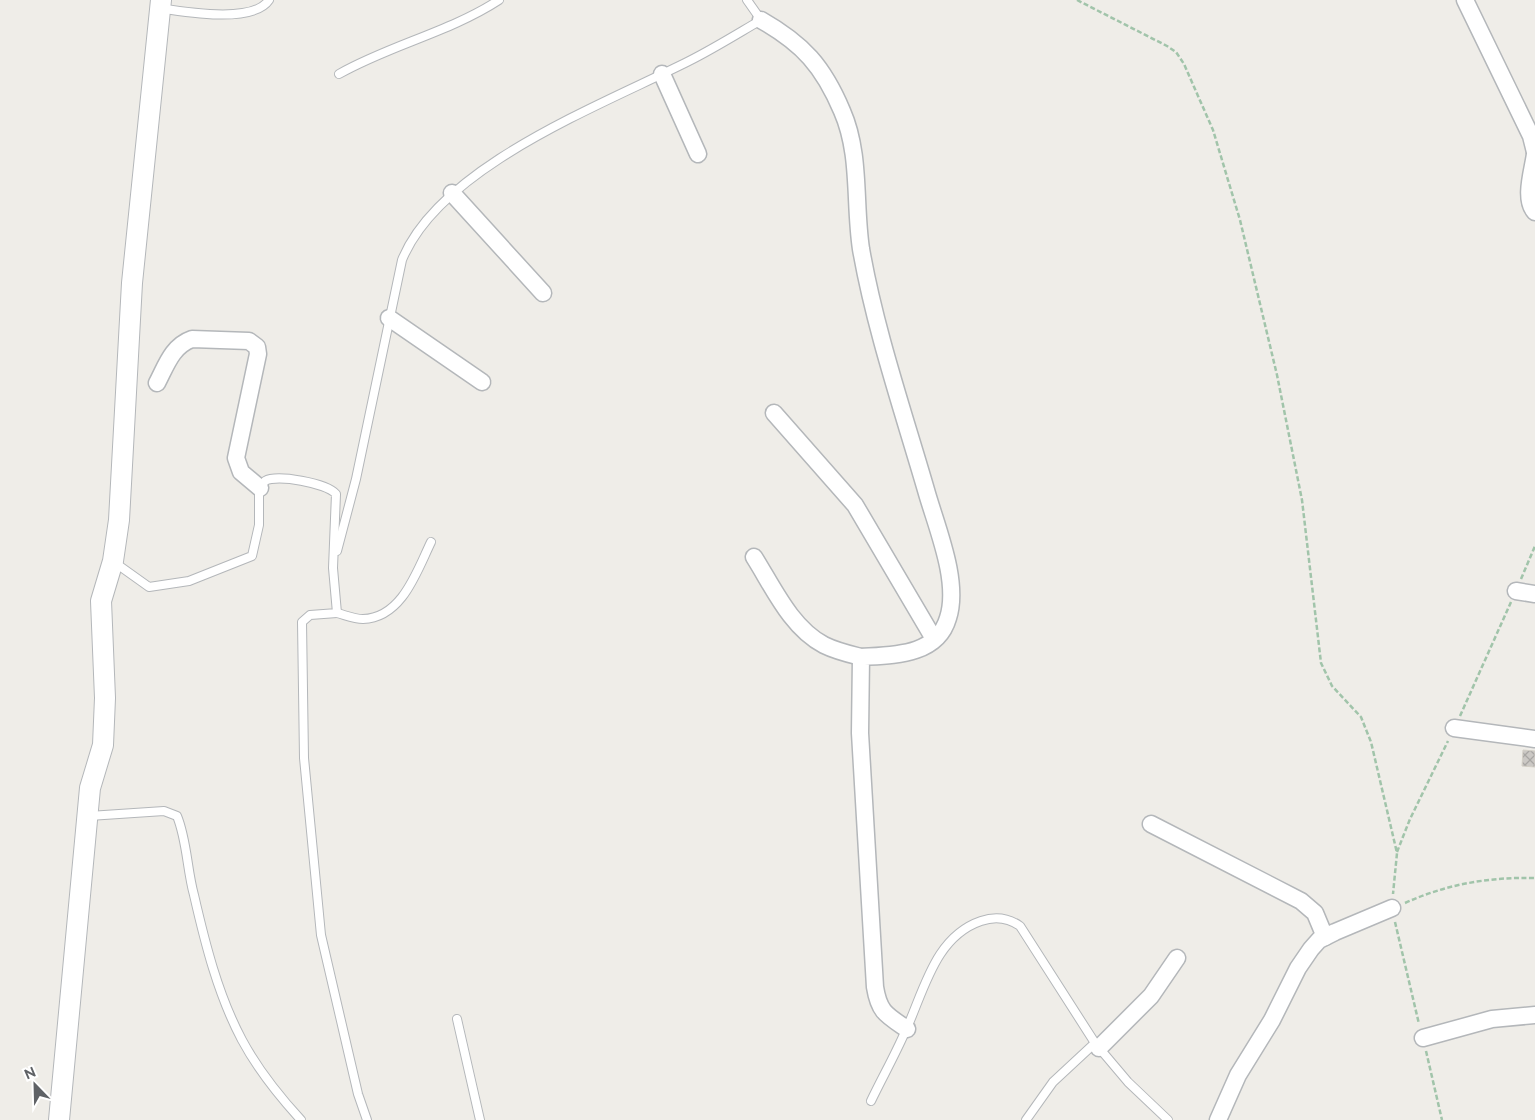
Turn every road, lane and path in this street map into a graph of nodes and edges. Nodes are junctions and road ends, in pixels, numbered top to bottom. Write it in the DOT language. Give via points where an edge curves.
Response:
graph roads {
  1 [pos="268,0"];
  2 [pos="499,0"];
  3 [pos="747,0"];
  4 [pos="1077,0"];
  5 [pos="1464,0"];
  6 [pos="160,4"];
  7 [pos="761,20"];
  8 [pos="339,74"];
  9 [pos="662,74"];
  10 [pos="1535,153"];
  11 [pos="698,154"];
  12 [pos="452,192"];
  13 [pos="1535,212"];
  14 [pos="543,293"];
  15 [pos="389,318"];
  16 [pos="482,382"];
  17 [pos="157,384"];
  18 [pos="774,413"];
  19 [pos="260,488"];
  20 [pos="431,542"];
  21 [pos="1535,546"];
  22 [pos="754,557"];
  23 [pos="113,561"];
  24 [pos="333,568"];
  25 [pos="1516,591"];
  26 [pos="1535,594"];
  27 [pos="337,612"];
  28 [pos="934,639"];
  29 [pos="861,657"];
  30 [pos="1454,728"];
  31 [pos="1535,739"];
  32 [pos="87,816"];
  33 [pos="1151,824"];
  34 [pos="1397,853"];
  35 [pos="1535,878"];
  36 [pos="1392,908"];
  37 [pos="1326,937"];
  38 [pos="1177,958"];
  39 [pos="1535,1015"];
  40 [pos="457,1019"];
  41 [pos="907,1029"];
  42 [pos="1422,1038"];
  43 [pos="1097,1046"];
  44 [pos="871,1101"];
  45 [pos="59,1120"];
  46 [pos="301,1120"];
  47 [pos="366,1120"];
  48 [pos="480,1120"];
  49 [pos="1026,1120"];
  50 [pos="1168,1120"];
  51 [pos="1218,1120"];
  52 [pos="1442,1120"];
  1 -- 6 [label="lane" via="257,9 238,13 195,14"];
  2 -- 8 [label="lane"];
  3 -- 7 [label="lane"];
  4 -- 34 [label="path" via="1176,52 1213,130 1240,220 1290,436 1308,540 1321,663 1332,686 1355,709 1368,732"];
  5 -- 10 [label="street" via="1531,136"];
  6 -- 23 [label="street" via="132,283 119,520"];
  7 -- 9 [label="lane"];
  7 -- 28 [label="street" via="798,43 815,63 832,88 849,130 865,266 950,580 948,619"];
  9 -- 11 [label="street"];
  9 -- 12 [label="lane" via="514,151"];
  10 -- 13 [label="street" via="1529,198"];
  12 -- 14 [label="street"];
  12 -- 15 [label="lane" via="409,241"];
  15 -- 16 [label="street"];
  15 -- 24 [label="lane" via="356,478"];
  17 -- 19 [label="street" via="174,352 186,342 249,341 254,344 258,354 236,458 242,472"];
  18 -- 28 [label="street" via="855,504"];
  19 -- 23 [label="lane" via="259,525 252,556 189,581 149,587"];
  19 -- 24 [label="lane" via="265,481 276,478 334,491 337,498"];
  20 -- 27 [label="lane" via="403,596 386,612 361,619"];
  21 -- 25 [label="path"];
  22 -- 29 [label="street" via="800,626 822,644"];
  23 -- 32 [label="street" via="101,601 105,698 103,745 90,788"];
  24 -- 27 [label="lane"];
  25 -- 26 [label="street"];
  25 -- 30 [label="path"];
  27 -- 47 [label="lane" via="310,615 302,622 304,758 321,935"];
  28 -- 29 [label="street" via="914,651"];
  29 -- 41 [label="street" via="860,733 876,992 885,1015"];
  30 -- 31 [label="street"];
  30 -- 34 [label="path"];
  32 -- 45 [label="street"];
  32 -- 46 [label="lane" via="164,811 177,816 183,829 185,857 200,924 224,1001 242,1041 284,1102"];
  33 -- 37 [label="street" via="1301,901 1315,913"];
  34 -- 36 [label="path"];
  35 -- 36 [label="path" via="1454,884"];
  36 -- 37 [label="street"];
  36 -- 42 [label="path"];
  37 -- 51 [label="street" via="1311,949 1298,968 1277,1011 1231,1087"];
  38 -- 43 [label="street" via="1151,996"];
  39 -- 42 [label="street" via="1492,1019"];
  40 -- 48 [label="lane"];
  41 -- 43 [label="lane" via="932,968 949,942 974,923 1002,917 1020,926"];
  41 -- 44 [label="lane"];
  42 -- 52 [label="path"];
  43 -- 49 [label="lane" via="1053,1082"];
  43 -- 50 [label="lane" via="1128,1082"];
}
